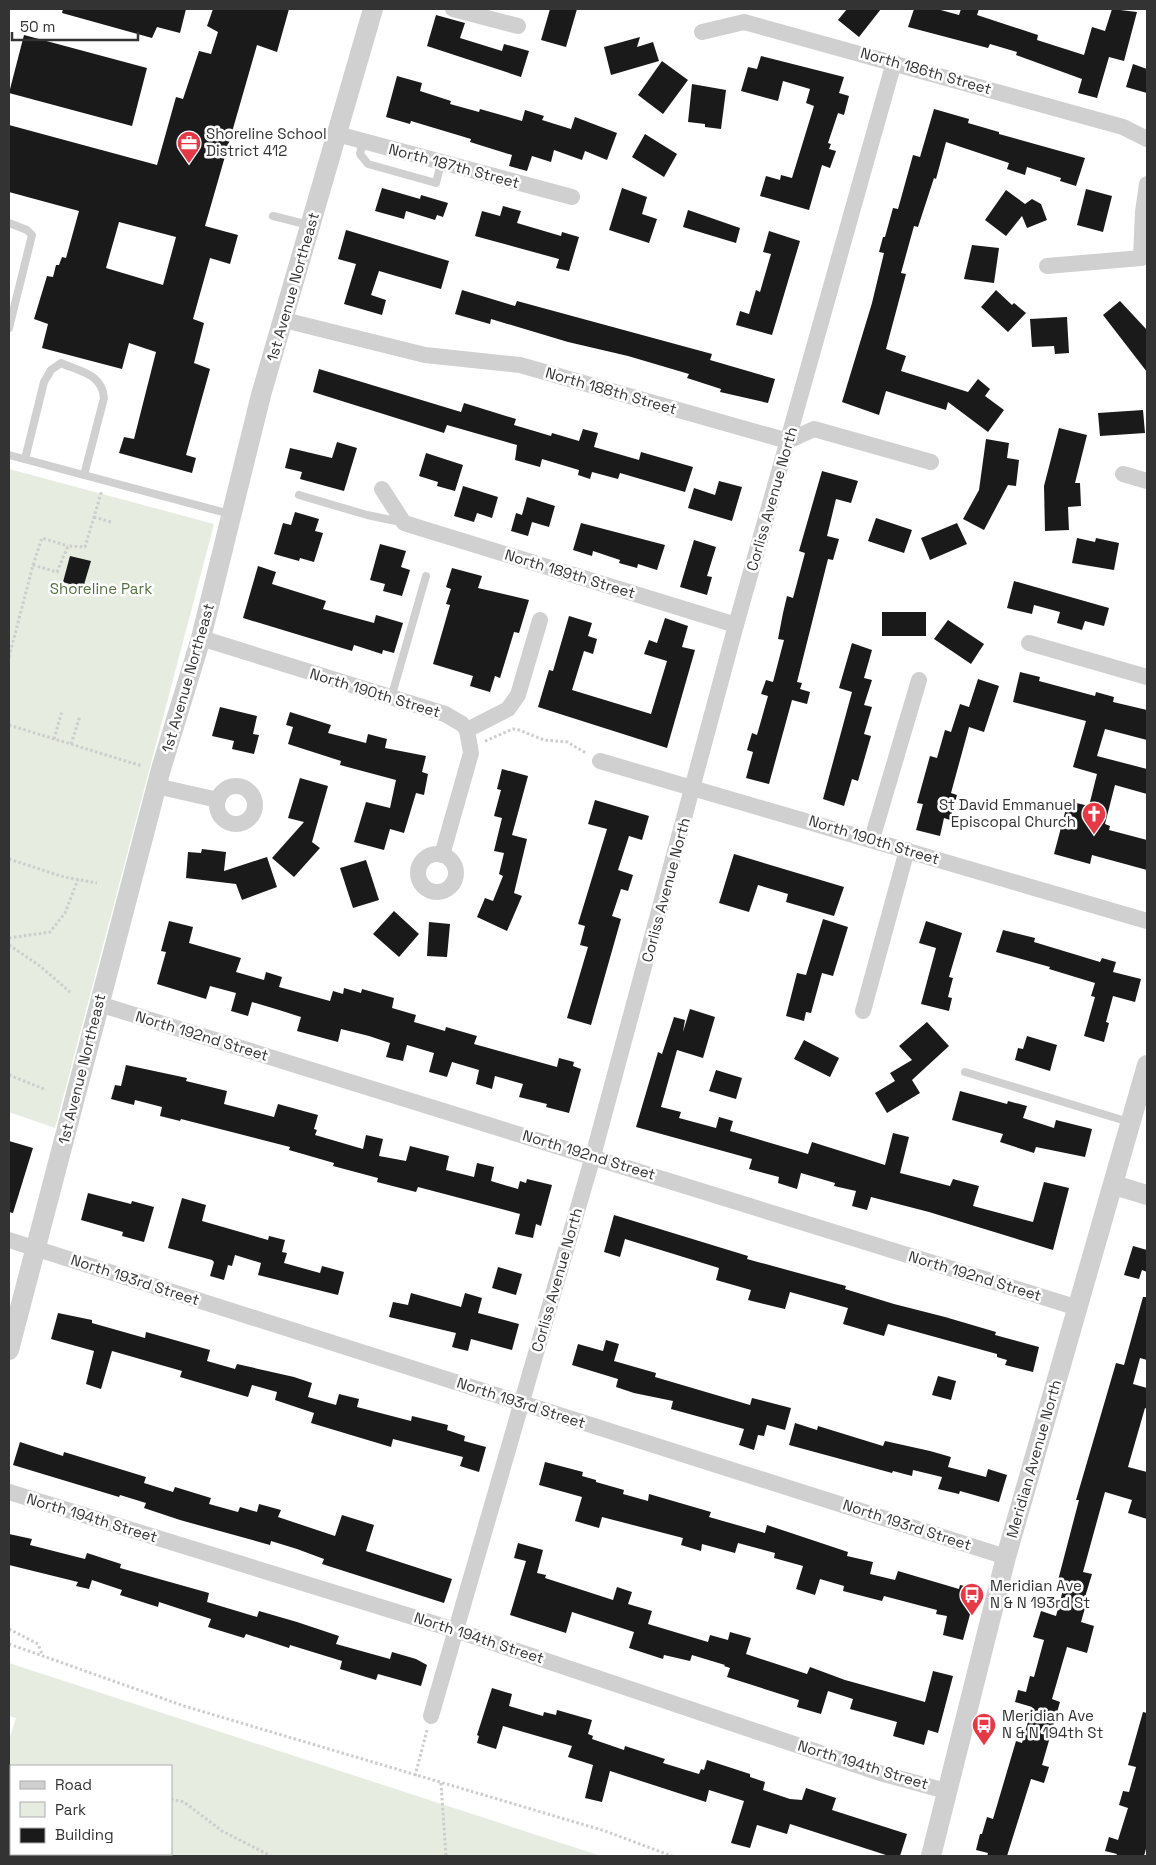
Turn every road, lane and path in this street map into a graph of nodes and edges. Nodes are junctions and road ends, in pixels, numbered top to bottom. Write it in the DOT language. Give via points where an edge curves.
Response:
graph roads {
  1 [pos="373,9"];
  2 [pos="454,9"];
  3 [pos="518,26"];
  4 [pos="702,32"];
  5 [pos="894,62"];
  6 [pos="337,134"];
  7 [pos="1147,139"];
  8 [pos="1147,184"];
  9 [pos="572,197"];
  10 [pos="273,216"];
  11 [pos="9,223"];
  12 [pos="311,225"];
  13 [pos="1144,263"];
  14 [pos="1047,266"];
  15 [pos="284,320"];
  16 [pos="9,328"];
  17 [pos="788,442"];
  18 [pos="9,455"];
  19 [pos="25,460"];
  20 [pos="931,462"];
  21 [pos="1123,474"];
  22 [pos="84,475"];
  23 [pos="1147,481"];
  24 [pos="382,489"];
  25 [pos="299,495"];
  26 [pos="99,499"];
  27 [pos="232,514"];
  28 [pos="94,517"];
  29 [pos="111,522"];
  30 [pos="404,523"];
  31 [pos="68,546"];
  32 [pos="32,565"];
  33 [pos="426,576"];
  34 [pos="540,620"];
  35 [pos="736,625"];
  36 [pos="201,638"];
  37 [pos="1029,643"];
  38 [pos="9,657"];
  39 [pos="1147,677"];
  40 [pos="919,680"];
  41 [pos="391,698"];
  42 [pos="62,711"];
  43 [pos="80,716"];
  44 [pos="9,725"];
  45 [pos="467,730"];
  46 [pos="54,739"];
  47 [pos="71,744"];
  48 [pos="600,761"];
  49 [pos="142,766"];
  50 [pos="156,786"];
  51 [pos="694,788"];
  52 [pos="218,800"];
  53 [pos="872,839"];
  54 [pos="908,850"];
  55 [pos="442,855"];
  56 [pos="9,859"];
  57 [pos="78,880"];
  58 [pos="97,883"];
  59 [pos="1147,921"];
  60 [pos="9,938"];
  61 [pos="9,946"];
  62 [pos="70,992"];
  63 [pos="99,1004"];
  64 [pos="863,1012"];
  65 [pos="1147,1065"];
  66 [pos="965,1072"];
  67 [pos="9,1075"];
  68 [pos="44,1089"];
  69 [pos="1131,1122"];
  70 [pos="593,1156"];
  71 [pos="1114,1186"];
  72 [pos="1147,1195"];
  73 [pos="9,1240"];
  74 [pos="36,1249"];
  75 [pos="1078,1308"];
  76 [pos="9,1350"];
  77 [pos="520,1402"];
  78 [pos="9,1492"];
  79 [pos="1006,1557"];
  80 [pos="9,1629"];
  81 [pos="455,1630"];
  82 [pos="9,1644"];
  83 [pos="42,1655"];
  84 [pos="431,1716"];
  85 [pos="415,1776"];
  86 [pos="441,1783"];
  87 [pos="946,1791"];
  88 [pos="172,1799"];
  89 [pos="272,1856"];
  90 [pos="446,1856"];
  91 [pos="672,1856"];
  92 [pos="931,1856"];
  1 -- 6 [label="street, 1st Avenue Northeast"];
  2 -- 3 [label="street"];
  4 -- 5 [label="street, North 186th Street" via="744,22"];
  5 -- 7 [label="street, North 186th Street" via="1123,127"];
  5 -- 17 [label="street, Corliss Avenue North"];
  6 -- 9 [label="street, North 187th Street"];
  6 -- 12 [label="street, 1st Avenue Northeast"];
  8 -- 13 [label="street" via="1143,212"];
  10 -- 12 [label="lane"];
  11 -- 16 [label="lane" via="32,235"];
  12 -- 15 [label="street, 1st Avenue Northeast"];
  13 -- 14 [label="street"];
  15 -- 17 [label="street, North 188th Street" via="425,355 520,365"];
  15 -- 27 [label="street, 1st Avenue Northeast" via="261,395"];
  17 -- 20 [label="street" via="814,429"];
  17 -- 35 [label="street, Corliss Avenue North"];
  18 -- 19 [label="lane"];
  19 -- 22 [label="lane"];
  19 -- 22 [label="lane" via="44,382 51,370 61,363 98,380 103,387 104,398"];
  21 -- 23 [label="street"];
  22 -- 27 [label="lane"];
  24 -- 30 [label="street"];
  25 -- 30 [label="lane, North 189th Street"];
  26 -- 28 [label="path"];
  27 -- 36 [label="street, 1st Avenue Northeast"];
  28 -- 29 [label="path"];
  28 -- 31 [label="path" via="85,547"];
  30 -- 35 [label="street, North 189th Street"];
  31 -- 32 [label="path" via="57,572"];
  31 -- 32 [label="path" via="42,538"];
  32 -- 38 [label="path"];
  33 -- 41 [label="lane"];
  34 -- 45 [label="street" via="518,695 508,709"];
  35 -- 51 [label="street, Corliss Avenue North"];
  36 -- 41 [label="street, North 190th Street"];
  36 -- 50 [label="street, 1st Avenue Northeast"];
  37 -- 39 [label="street"];
  40 -- 53 [label="street"];
  41 -- 45 [label="street, North 190th Street" via="445,714"];
  42 -- 46 [label="path"];
  43 -- 47 [label="path"];
  44 -- 46 [label="path"];
  45 -- 48 [label="path" via="482,743 519,730 544,740 567,742"];
  45 -- 55 [label="street" via="471,753"];
  46 -- 47 [label="path"];
  47 -- 49 [label="path"];
  48 -- 51 [label="street, North 190th Street"];
  50 -- 52 [label="street"];
  50 -- 63 [label="street, 1st Avenue Northeast"];
  51 -- 53 [label="street, North 190th Street"];
  51 -- 70 [label="street, Corliss Avenue North"];
  53 -- 54 [label="street, North 190th Street"];
  54 -- 59 [label="street, North 190th Street"];
  54 -- 64 [label="street"];
  56 -- 57 [label="path"];
  57 -- 58 [label="path"];
  57 -- 60 [label="path" via="65,913 50,932"];
  61 -- 62 [label="path" via="40,966"];
  63 -- 70 [label="street, North 192nd Street"];
  63 -- 74 [label="street, 1st Avenue Northeast"];
  65 -- 69 [label="street, Meridian Avenue North"];
  66 -- 69 [label="lane"];
  67 -- 68 [label="path"];
  69 -- 71 [label="street, Meridian Avenue North"];
  70 -- 75 [label="street, North 192nd Street"];
  70 -- 77 [label="street, Corliss Avenue North"];
  71 -- 72 [label="street"];
  71 -- 75 [label="street, Meridian Avenue North"];
  73 -- 74 [label="street, North 193rd Street"];
  74 -- 76 [label="street, 1st Avenue Northeast"];
  74 -- 77 [label="street, North 193rd Street"];
  75 -- 79 [label="street, Meridian Avenue North"];
  77 -- 79 [label="street, North 193rd Street"];
  77 -- 81 [label="street, Corliss Avenue North"];
  78 -- 81 [label="street, North 194th Street"];
  79 -- 87 [label="street, Meridian Avenue North"];
  80 -- 83 [label="path" via="38,1644"];
  81 -- 84 [label="street, Corliss Avenue North"];
  81 -- 87 [label="street, North 194th Street" via="880,1773"];
  82 -- 83 [label="path"];
  83 -- 85 [label="path" via="184,1706"];
  84 -- 85 [label="path"];
  85 -- 86 [label="path"];
  86 -- 90 [label="path"];
  86 -- 91 [label="path" via="605,1831"];
  87 -- 92 [label="street, Meridian Avenue North"];
  88 -- 89 [label="path" via="184,1802 222,1832"];
}
